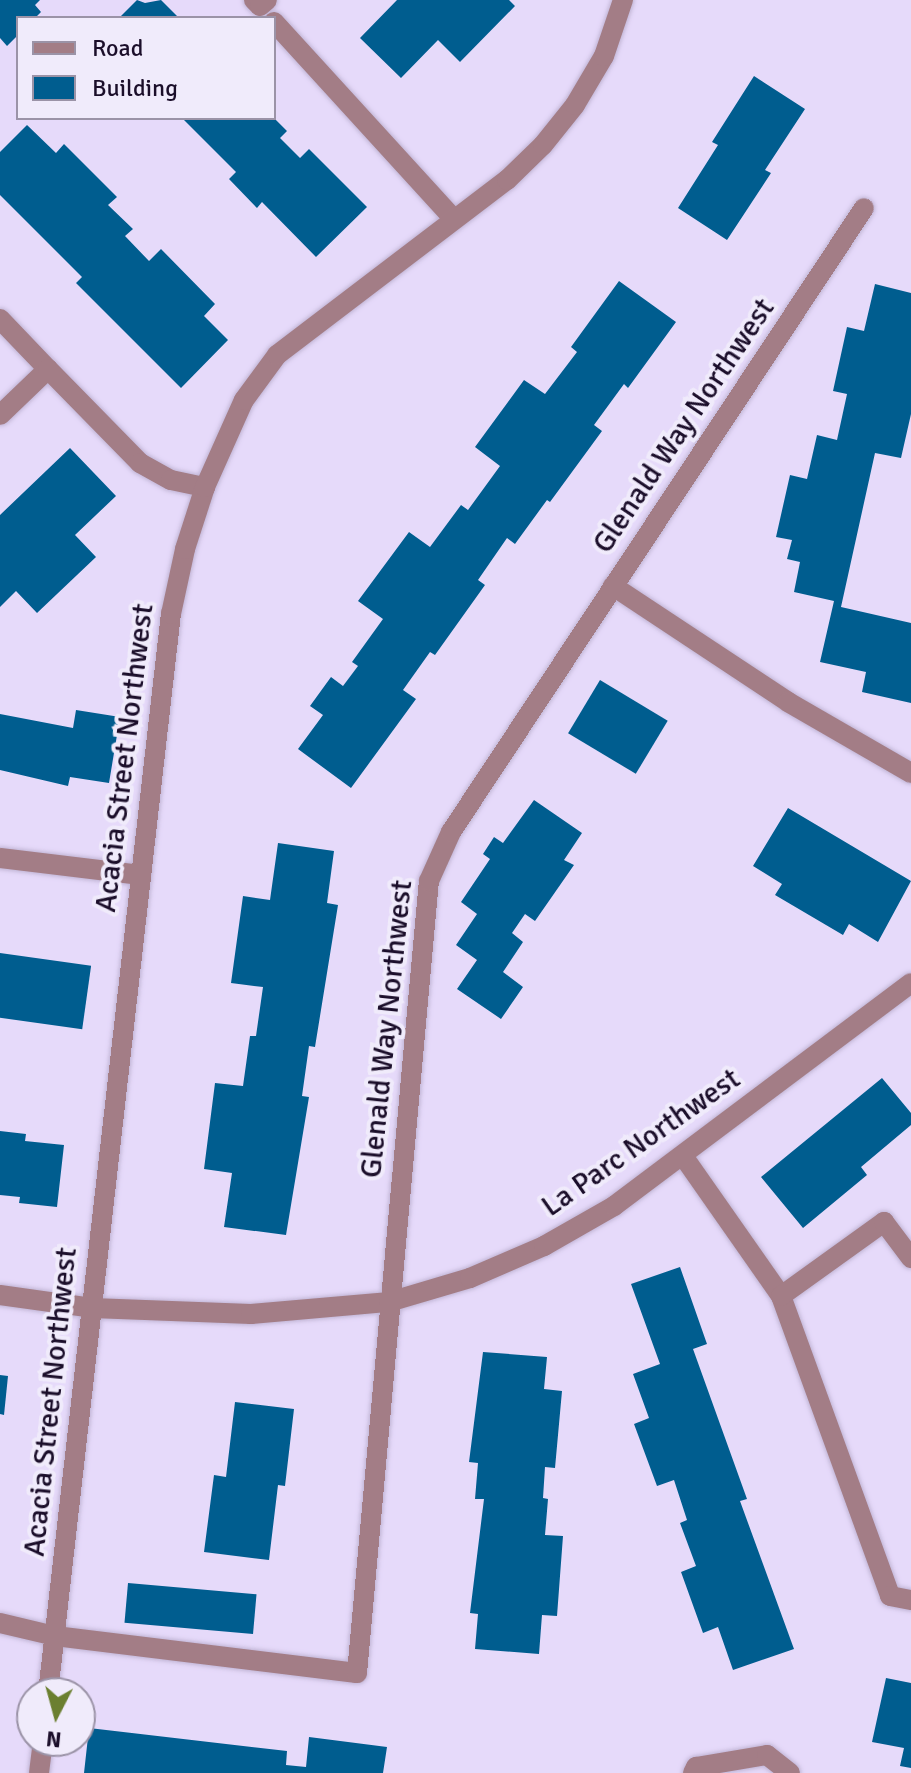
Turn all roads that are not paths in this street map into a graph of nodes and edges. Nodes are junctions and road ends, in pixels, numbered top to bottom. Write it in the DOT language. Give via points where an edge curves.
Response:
graph roads {
  1 [pos="623,0"];
  2 [pos="276,21"];
  3 [pos="864,208"];
  4 [pos="454,219"];
  5 [pos="0,319"];
  6 [pos="48,369"];
  7 [pos="0,415"];
  8 [pos="205,487"];
  9 [pos="613,586"];
  10 [pos="911,773"];
  11 [pos="0,858"];
  12 [pos="141,875"];
  13 [pos="911,983"];
  14 [pos="683,1156"];
  15 [pos="911,1258"];
  16 [pos="0,1295"];
  17 [pos="781,1296"];
  18 [pos="389,1302"];
  19 [pos="92,1308"];
  20 [pos="911,1600"];
  21 [pos="0,1623"];
  22 [pos="55,1636"];
  23 [pos="50,1677"];
  24 [pos="693,1773"];
  25 [pos="790,1773"];
  1 -- 4 [label="street, Acacia Street Northwest" via="604,56 575,105 507,180"];
  2 -- 4 [label="street"];
  3 -- 9 [label="street, Glenald Way Northwest"];
  4 -- 8 [label="street, Acacia Street Northwest" via="277,355 244,400"];
  5 -- 6 [label="street"];
  6 -- 7 [label="street"];
  6 -- 8 [label="street" via="140,463 171,480"];
  8 -- 12 [label="street, Acacia Street Northwest" via="171,614"];
  9 -- 10 [label="street" via="788,702"];
  9 -- 18 [label="street, Glenald Way Northwest" via="451,832 429,881"];
  11 -- 12 [label="street"];
  12 -- 19 [label="street, Acacia Street Northwest"];
  13 -- 14 [label="street, La Parc Northwest"];
  14 -- 17 [label="street"];
  14 -- 18 [label="street, La Parc Northwest" via="614,1206 544,1246 470,1278"];
  15 -- 17 [label="street" via="884,1222"];
  16 -- 19 [label="street, La Parc Northwest"];
  17 -- 20 [label="street" via="890,1596"];
  18 -- 19 [label="street, La Parc Northwest" via="251,1314"];
  18 -- 22 [label="street, Glenald Way Northwest" via="357,1673"];
  19 -- 22 [label="street, Acacia Street Northwest"];
  21 -- 22 [label="street"];
  22 -- 23 [label="street, Acacia Street Northwest"];
  24 -- 25 [label="street" via="696,1767 767,1755"];
}
